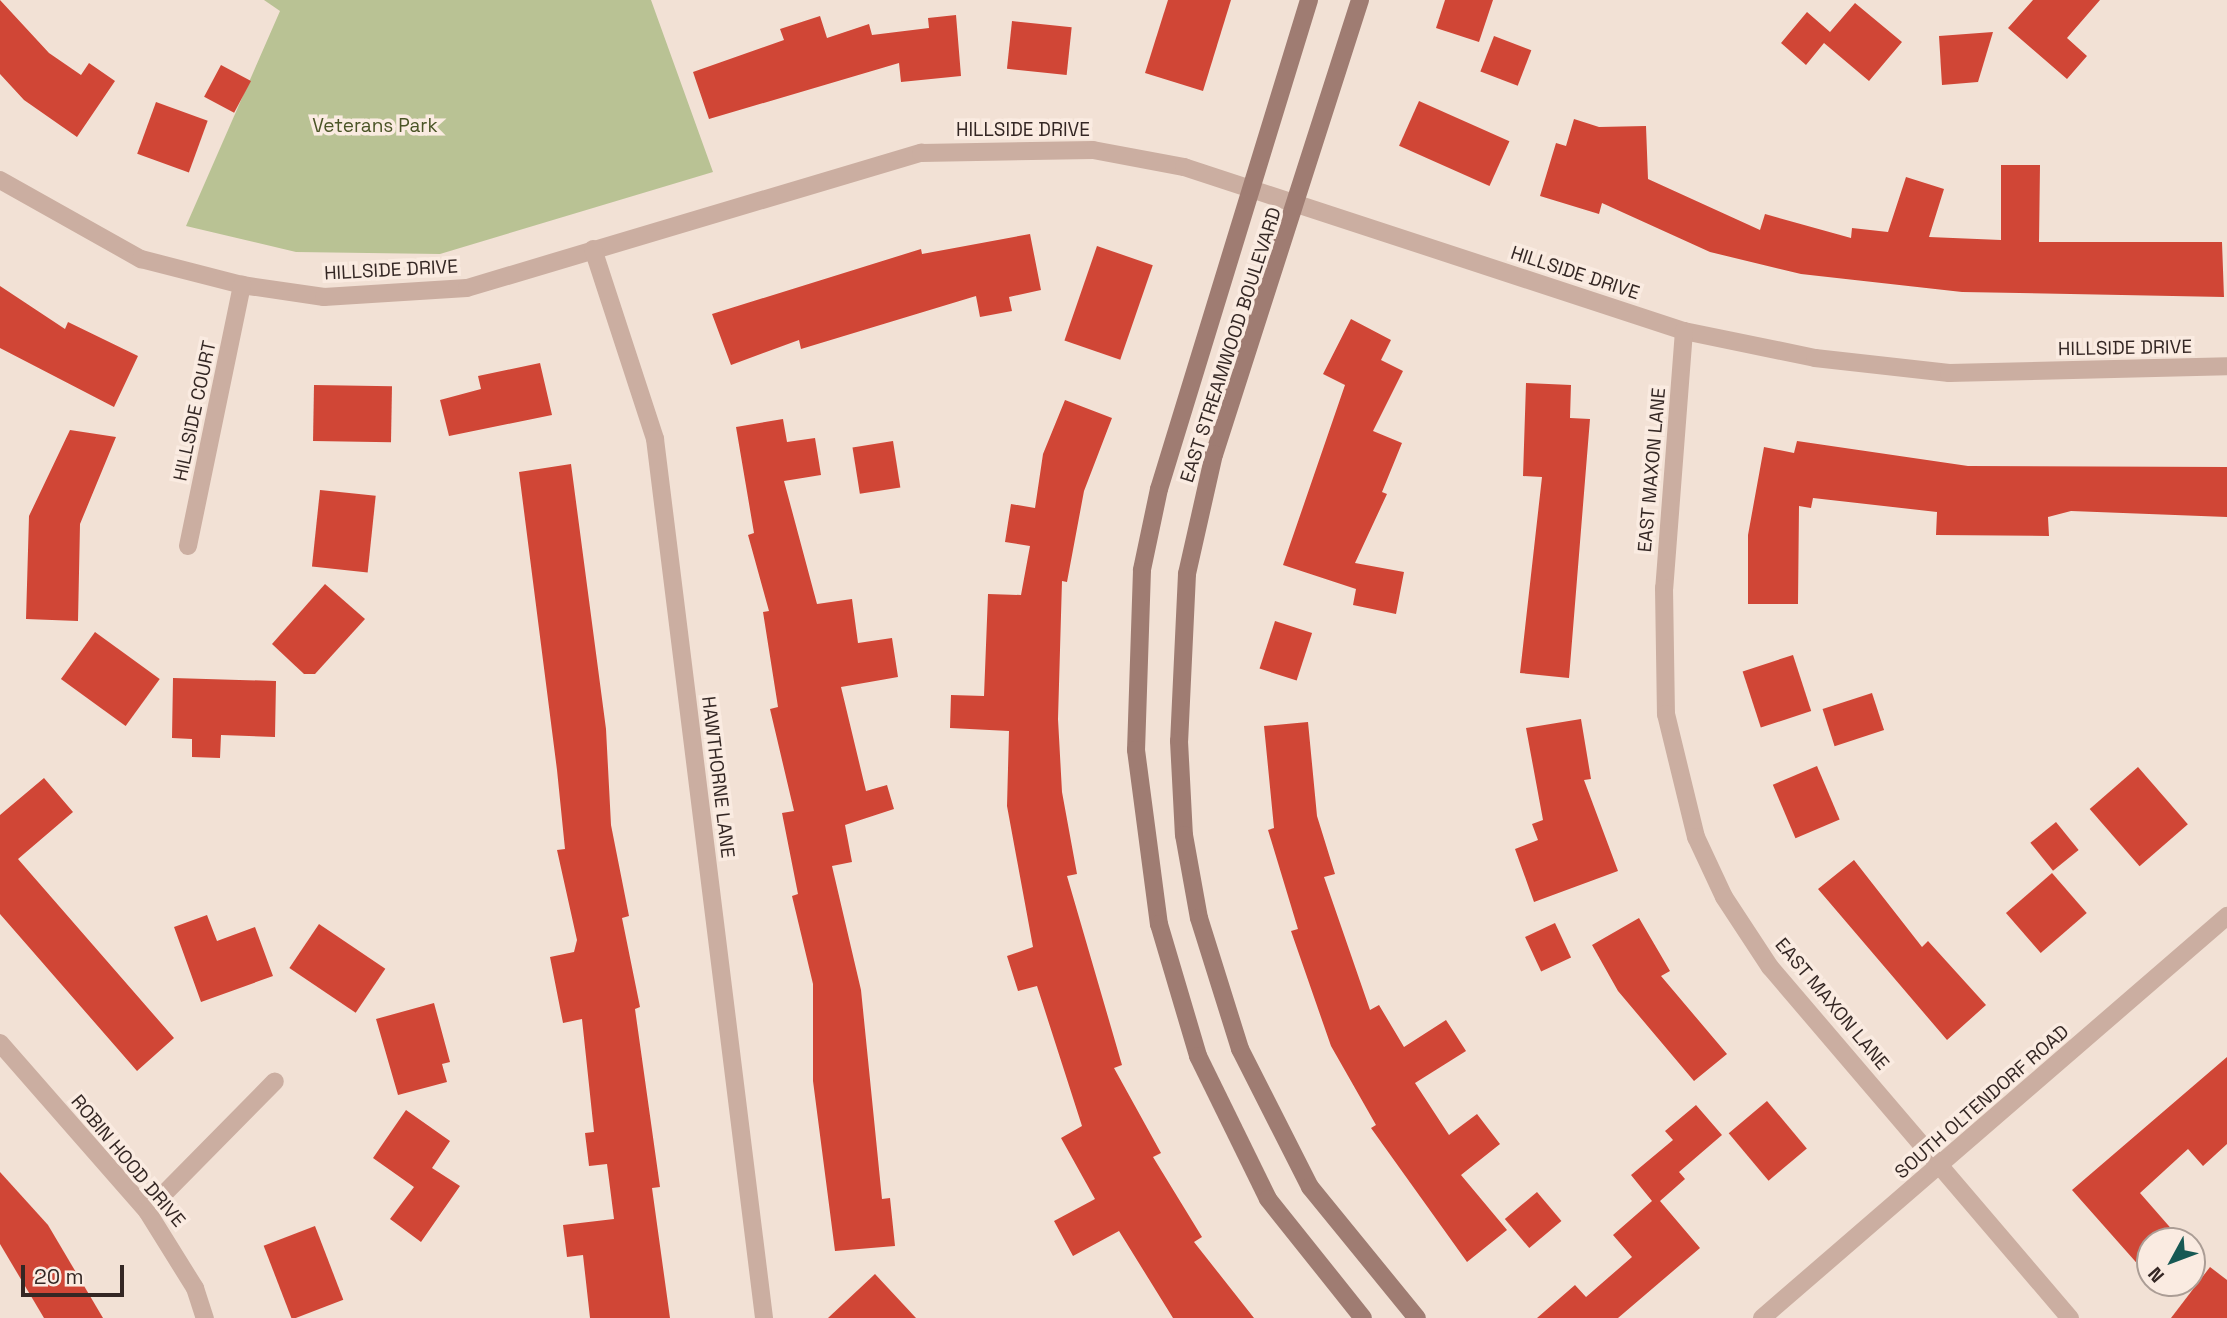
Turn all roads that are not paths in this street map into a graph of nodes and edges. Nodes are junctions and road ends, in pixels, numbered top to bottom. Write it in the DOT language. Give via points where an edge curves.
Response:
graph roads {
  1 [pos="1309,0"];
  2 [pos="1360,0"];
  3 [pos="0,180"];
  4 [pos="1249,188"];
  5 [pos="1299,204"];
  6 [pos="593,249"];
  7 [pos="242,285"];
  8 [pos="1684,331"];
  9 [pos="2227,366"];
  10 [pos="188,546"];
  11 [pos="2227,916"];
  12 [pos="0,1043"];
  13 [pos="275,1081"];
  14 [pos="1942,1165"];
  15 [pos="147,1211"];
  16 [pos="205,1318"];
  17 [pos="764,1318"];
  18 [pos="1363,1318"];
  19 [pos="1417,1318"];
  20 [pos="1762,1318"];
  21 [pos="2070,1318"];
  1 -- 4 [label="street, EAST STREAMWOOD BOULEVARD"];
  2 -- 5 [label="street, EAST STREAMWOOD BOULEVARD"];
  3 -- 7 [label="street, HILLSIDE DRIVE" via="141,259"];
  4 -- 5 [label="street, HILLSIDE DRIVE"];
  4 -- 6 [label="street, HILLSIDE DRIVE" via="1184,167 1093,150 921,153"];
  4 -- 18 [label="street, EAST STREAMWOOD BOULEVARD" via="1159,489 1142,570 1136,686 1142,814 1171,974 1213,1093 1268,1199"];
  5 -- 8 [label="street, HILLSIDE DRIVE"];
  5 -- 19 [label="street, EAST STREAMWOOD BOULEVARD" via="1214,454 1187,574 1179,741 1184,835 1223,1002 1276,1128 1310,1187"];
  6 -- 7 [label="street, HILLSIDE DRIVE" via="442,290 324,297"];
  6 -- 17 [label="street, HAWTHORNE LANE" via="655,439"];
  7 -- 10 [label="street, HILLSIDE COURT"];
  8 -- 9 [label="street, HILLSIDE DRIVE" via="1815,358 1949,373"];
  8 -- 14 [label="street, EAST MAXON LANE" via="1664,588 1666,714 1696,837 1724,897 1770,967"];
  11 -- 14 [label="street, SOUTH OLTENDORF ROAD"];
  12 -- 15 [label="street, ROBIN HOOD DRIVE"];
  13 -- 15 [label="street"];
  14 -- 20 [label="street, SOUTH OLTENDORF ROAD"];
  14 -- 21 [label="street, EAST MAXON LANE"];
  15 -- 16 [label="street, ROBIN HOOD DRIVE" via="195,1288"];
}
